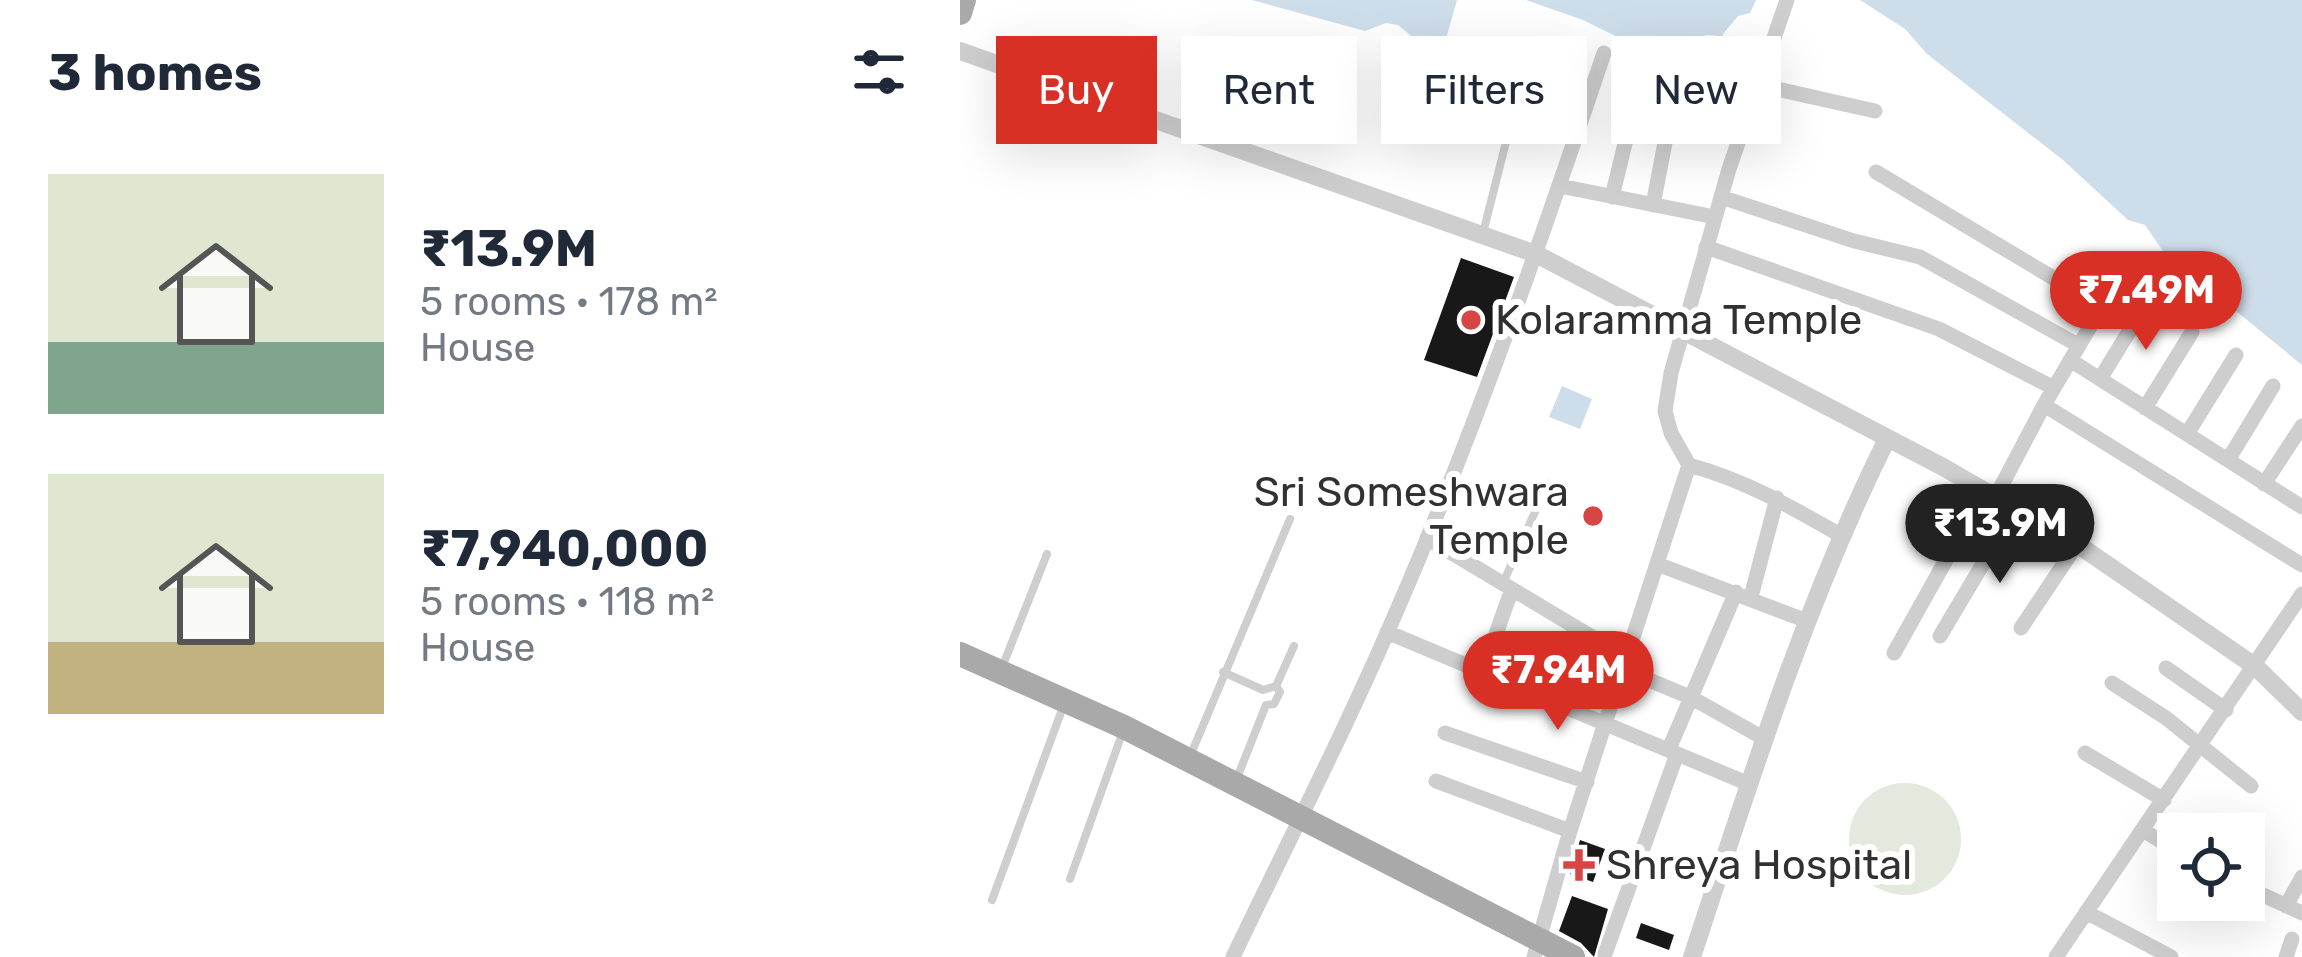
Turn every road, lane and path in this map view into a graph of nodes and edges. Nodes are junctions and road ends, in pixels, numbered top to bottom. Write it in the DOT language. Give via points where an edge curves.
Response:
graph roads {
  1 [pos="964,0"];
  2 [pos="1787,0"];
  3 [pos="960,13"];
  4 [pos="1775,36"];
  5 [pos="960,51"];
  6 [pos="1604,53"];
  7 [pos="1781,90"];
  8 [pos="1875,111"];
  9 [pos="1506,144"];
  10 [pos="1625,144"];
  11 [pos="1665,144"];
  12 [pos="1739,144"];
  13 [pos="1876,172"];
  14 [pos="1559,186"];
  15 [pos="1612,196"];
  16 [pos="1721,196"];
  17 [pos="1653,205"];
  18 [pos="1714,218"];
  19 [pos="1483,234"];
  20 [pos="1706,247"];
  21 [pos="1536,254"];
  22 [pos="2124,268"];
  23 [pos="2149,299"];
  24 [pos="2102,308"];
  25 [pos="2192,332"];
  26 [pos="1682,334"];
  27 [pos="2074,352"];
  28 [pos="2236,355"];
  29 [pos="2100,379"];
  30 [pos="2273,386"];
  31 [pos="2054,388"];
  32 [pos="2044,405"];
  33 [pos="2145,408"];
  34 [pos="2302,426"];
  35 [pos="2187,434"];
  36 [pos="1887,440"];
  37 [pos="2228,460"];
  38 [pos="1688,465"];
  39 [pos="1548,483"];
  40 [pos="2264,484"];
  41 [pos="1989,495"];
  42 [pos="1777,499"];
  43 [pos="2302,508"];
  44 [pos="2015,510"];
  45 [pos="1291,519"];
  46 [pos="1840,535"];
  47 [pos="1426,538"];
  48 [pos="2077,544"];
  49 [pos="1047,554"];
  50 [pos="1657,564"];
  51 [pos="2302,565"];
  52 [pos="1508,586"];
  53 [pos="1743,594"];
  54 [pos="2302,594"];
  55 [pos="1807,621"];
  56 [pos="2021,628"];
  57 [pos="1387,632"];
  58 [pos="1940,636"];
  59 [pos="1294,646"];
  60 [pos="960,653"];
  61 [pos="1894,653"];
  62 [pos="1625,663"];
  63 [pos="2256,667"];
  64 [pos="2166,668"];
  65 [pos="1001,672"];
  66 [pos="1223,672"];
  67 [pos="1482,673"];
  68 [pos="2112,683"];
  69 [pos="1276,686"];
  70 [pos="1263,690"];
  71 [pos="1692,698"];
  72 [pos="1065,700"];
  73 [pos="1266,705"];
  74 [pos="2225,710"];
  75 [pos="2302,712"];
  76 [pos="1606,726"];
  77 [pos="1124,727"];
  78 [pos="1444,733"];
  79 [pos="1765,739"];
  80 [pos="2202,745"];
  81 [pos="1673,752"];
  82 [pos="2085,752"];
  83 [pos="1188,761"];
  84 [pos="1436,781"];
  85 [pos="1587,782"];
  86 [pos="1749,784"];
  87 [pos="1234,785"];
  88 [pos="2251,786"];
  89 [pos="2164,800"];
  90 [pos="1300,818"];
  91 [pos="2143,830"];
  92 [pos="1570,831"];
  93 [pos="2157,839"];
  94 [pos="2302,877"];
  95 [pos="1070,879"];
  96 [pos="2265,896"];
  97 [pos="992,900"];
  98 [pos="2294,909"];
  99 [pos="2086,912"];
  100 [pos="2292,939"];
  101 [pos="1537,949"];
  102 [pos="1605,954"];
  103 [pos="2062,955"];
  104 [pos="1233,957"];
  105 [pos="1573,957"];
  106 [pos="1693,957"];
  107 [pos="2171,957"];
  108 [pos="2286,957"];
  1 -- 3 [label="main road"];
  2 -- 4 [label="street"];
  5 -- 19 [label="street"];
  6 -- 14 [label="street"];
  7 -- 8 [label="street"];
  9 -- 19 [label="lane"];
  10 -- 15 [label="street"];
  11 -- 17 [label="street"];
  12 -- 16 [label="street"];
  13 -- 24 [label="street"];
  14 -- 15 [label="street"];
  14 -- 21 [label="street"];
  15 -- 17 [label="street"];
  16 -- 18 [label="street"];
  16 -- 27 [label="street" via="1920,257"];
  17 -- 18 [label="street"];
  18 -- 20 [label="street"];
  19 -- 21 [label="street"];
  20 -- 26 [label="street"];
  20 -- 31 [label="street" via="1939,329"];
  21 -- 26 [label="street"];
  21 -- 47 [label="street"];
  22 -- 24 [label="street"];
  23 -- 29 [label="street"];
  24 -- 27 [label="street"];
  25 -- 33 [label="street"];
  26 -- 36 [label="street"];
  26 -- 38 [label="street" via="1665,411"];
  27 -- 29 [label="street"];
  27 -- 31 [label="street"];
  28 -- 35 [label="street"];
  29 -- 33 [label="street"];
  30 -- 37 [label="street"];
  31 -- 32 [label="street"];
  32 -- 41 [label="street"];
  32 -- 51 [label="street"];
  33 -- 35 [label="street"];
  34 -- 40 [label="street"];
  35 -- 37 [label="street"];
  36 -- 41 [label="street"];
  36 -- 46 [label="street"];
  37 -- 40 [label="street"];
  38 -- 42 [label="street"];
  38 -- 50 [label="street"];
  39 -- 52 [label="lane"];
  40 -- 43 [label="street"];
  41 -- 44 [label="street"];
  41 -- 61 [label="street"];
  42 -- 46 [label="street"];
  42 -- 53 [label="street"];
  44 -- 48 [label="street"];
  44 -- 58 [label="street"];
  45 -- 66 [label="lane"];
  46 -- 55 [label="street"];
  47 -- 52 [label="street"];
  47 -- 57 [label="street"];
  48 -- 56 [label="street"];
  48 -- 63 [label="street"];
  49 -- 65 [label="lane"];
  50 -- 53 [label="street"];
  50 -- 62 [label="street"];
  52 -- 62 [label="street"];
  52 -- 67 [label="street"];
  53 -- 55 [label="street"];
  53 -- 71 [label="street"];
  54 -- 63 [label="street"];
  55 -- 79 [label="street"];
  57 -- 67 [label="street"];
  57 -- 90 [label="street"];
  59 -- 69 [label="lane"];
  60 -- 65 [label="main road"];
  62 -- 71 [label="street"];
  62 -- 76 [label="street"];
  63 -- 74 [label="street"];
  63 -- 75 [label="street"];
  64 -- 74 [label="street"];
  65 -- 72 [label="main road"];
  66 -- 70 [label="lane"];
  66 -- 83 [label="lane"];
  67 -- 76 [label="street"];
  68 -- 80 [label="street"];
  69 -- 70 [label="lane"];
  69 -- 73 [label="lane" via="1279,699"];
  70 -- 73 [label="lane"];
  71 -- 79 [label="street"];
  71 -- 81 [label="street"];
  72 -- 77 [label="main road"];
  72 -- 97 [label="lane"];
  73 -- 87 [label="lane"];
  74 -- 80 [label="street"];
  76 -- 81 [label="street"];
  76 -- 85 [label="street"];
  77 -- 83 [label="main road"];
  77 -- 95 [label="lane"];
  78 -- 85 [label="street"];
  79 -- 86 [label="street"];
  80 -- 88 [label="street"];
  80 -- 89 [label="street"];
  81 -- 86 [label="street"];
  81 -- 102 [label="street"];
  82 -- 89 [label="street"];
  83 -- 87 [label="main road"];
  84 -- 92 [label="street"];
  85 -- 92 [label="street"];
  86 -- 106 [label="street"];
  87 -- 90 [label="main road"];
  89 -- 91 [label="street"];
  90 -- 101 [label="main road"];
  90 -- 104 [label="street"];
  91 -- 93 [label="street"];
  91 -- 99 [label="street"];
  92 -- 101 [label="street"];
  94 -- 98 [label="street"];
  96 -- 98 [label="street"];
  99 -- 103 [label="street"];
  99 -- 107 [label="street"];
  100 -- 108 [label="street"];
  101 -- 105 [label="main road"];
}
